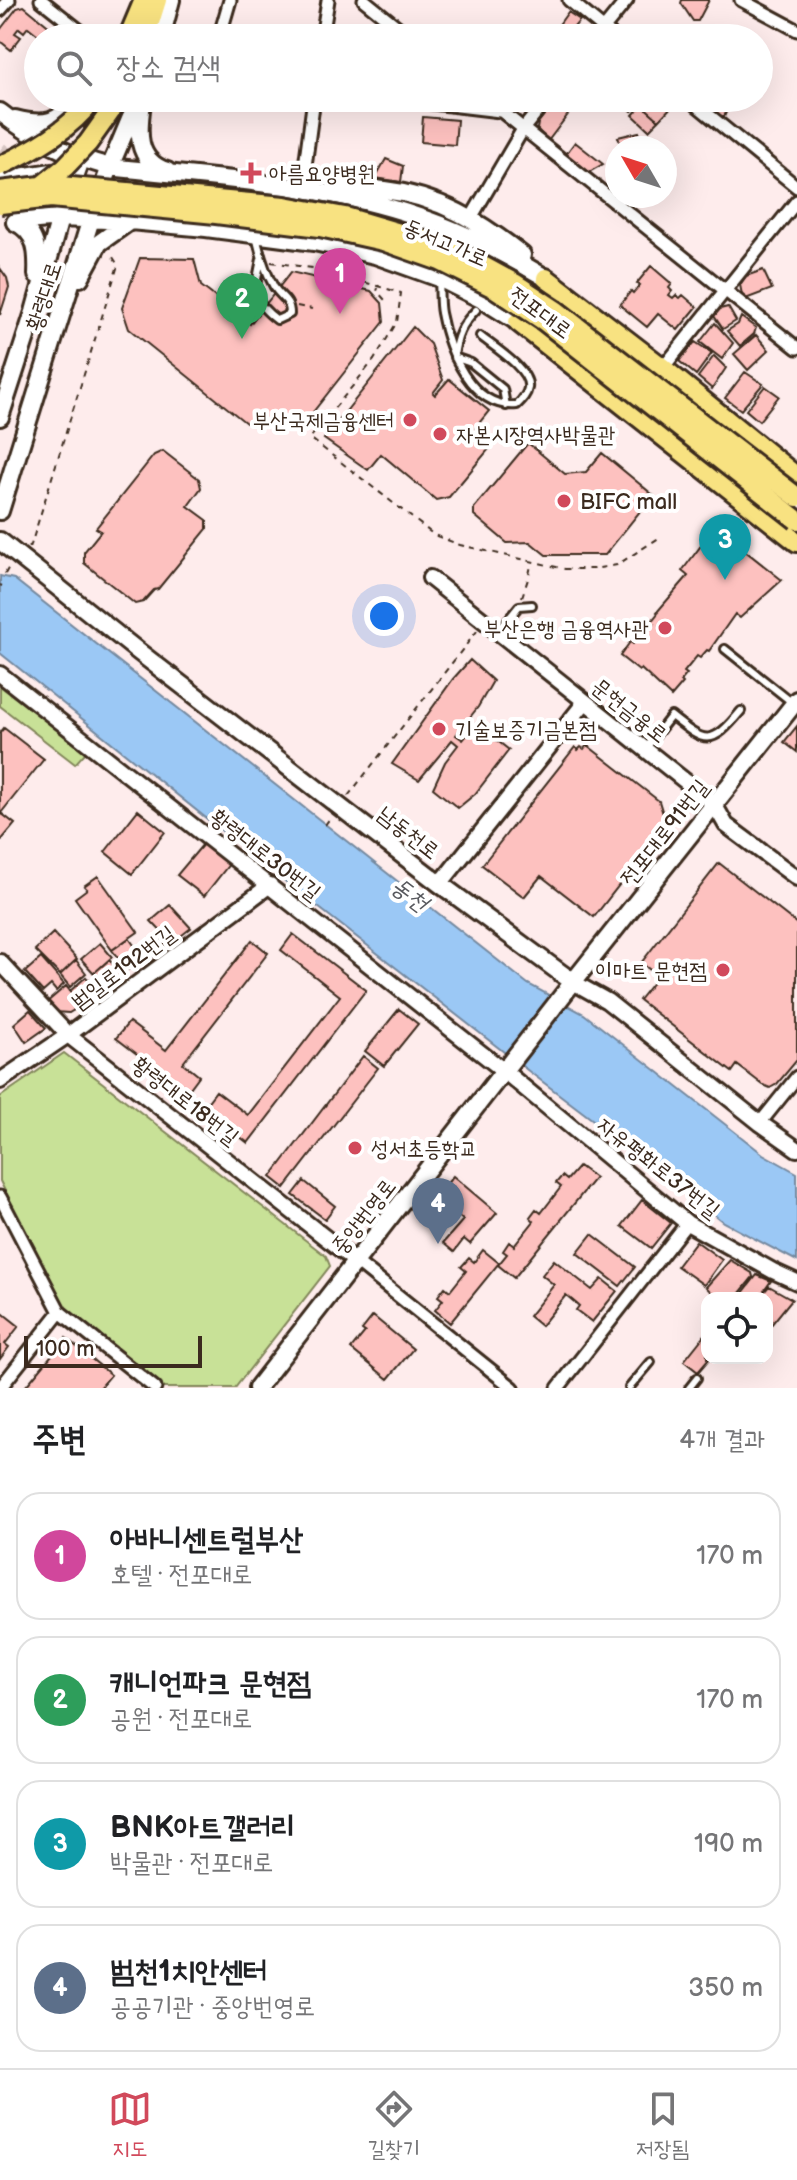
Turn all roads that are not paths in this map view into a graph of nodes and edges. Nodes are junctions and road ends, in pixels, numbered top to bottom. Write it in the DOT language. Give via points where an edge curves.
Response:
graph roads {
  1 [pos="9,0"];
  2 [pos="41,0"];
  3 [pos="157,0"];
  4 [pos="171,0"];
  5 [pos="230,0"];
  6 [pos="328,0"];
  7 [pos="364,0"];
  8 [pos="569,0"];
  9 [pos="627,0"];
  10 [pos="741,0"];
  11 [pos="137,4"];
  12 [pos="0,10"];
  13 [pos="71,24"];
  14 [pos="127,24"];
  15 [pos="131,24"];
  16 [pos="149,24"];
  17 [pos="165,24"];
  18 [pos="223,24"];
  19 [pos="324,24"];
  20 [pos="394,24"];
  21 [pos="592,24"];
  22 [pos="607,24"];
  23 [pos="797,30"];
  24 [pos="65,112"];
  25 [pos="81,112"];
  26 [pos="100,112"];
  27 [pos="110,112"];
  28 [pos="135,112"];
  29 [pos="140,112"];
  30 [pos="312,112"];
  31 [pos="502,112"];
  32 [pos="537,112"];
  33 [pos="705,112"];
  34 [pos="3,114"];
  35 [pos="523,129"];
  36 [pos="44,142"];
  37 [pos="0,163"];
  38 [pos="79,164"];
  39 [pos="110,167"];
  40 [pos="184,176"];
  41 [pos="8,178"];
  42 [pos="797,187"];
  43 [pos="302,189"];
  44 [pos="0,191"];
  45 [pos="327,194"];
  46 [pos="797,201"];
  47 [pos="0,204"];
  48 [pos="62,212"];
  49 [pos="471,218"];
  50 [pos="91,219"];
  51 [pos="5,220"];
  52 [pos="130,221"];
  53 [pos="256,234"];
  54 [pos="262,260"];
  55 [pos="439,278"];
  56 [pos="546,278"];
  57 [pos="725,291"];
  58 [pos="476,310"];
  59 [pos="61,311"];
  60 [pos="34,312"];
  61 [pos="518,322"];
  62 [pos="480,336"];
  63 [pos="797,348"];
  64 [pos="454,357"];
  65 [pos="663,368"];
  66 [pos="506,406"];
  67 [pos="0,417"];
  68 [pos="797,477"];
  69 [pos="797,497"];
  70 [pos="0,511"];
  71 [pos="796,534"];
  72 [pos="0,541"];
  73 [pos="430,578"];
  74 [pos="532,605"];
  75 [pos="498,632"];
  76 [pos="725,649"];
  77 [pos="0,674"];
  78 [pos="585,702"];
  79 [pos="795,702"];
  80 [pos="741,711"];
  81 [pos="644,749"];
  82 [pos="714,804"];
  83 [pos="797,878"];
  84 [pos="440,884"];
  85 [pos="270,885"];
  86 [pos="0,962"];
  87 [pos="569,987"];
  88 [pos="68,1035"];
  89 [pos="504,1071"];
  90 [pos="797,1077"];
  91 [pos="0,1081"];
  92 [pos="760,1123"];
  93 [pos="797,1149"];
  94 [pos="0,1197"];
  95 [pos="687,1223"];
  96 [pos="355,1261"];
  97 [pos="797,1282"];
  98 [pos="60,1312"];
  99 [pos="651,1362"];
  100 [pos="697,1378"];
  101 [pos="0,1388"];
  102 [pos="155,1388"];
  103 [pos="257,1388"];
  104 [pos="513,1388"];
  105 [pos="558,1388"];
  106 [pos="629,1388"];
  107 [pos="689,1388"];
  1 -- 12 [label="street"];
  2 -- 13 [label="street"];
  3 -- 16 [label="main road"];
  4 -- 17 [label="main road"];
  5 -- 18 [label="street"];
  6 -- 19 [label="street"];
  7 -- 20 [label="street"];
  8 -- 21 [label="street"];
  9 -- 22 [label="street"];
  10 -- 23 [label="street"];
  11 -- 14 [label="main road"];
  11 -- 15 [label="main road"];
  24 -- 34 [label="main road" via="45,124"];
  25 -- 36 [label="main road, bridge"];
  26 -- 38 [label="main road, 황령대로"];
  27 -- 51 [label="main road, bridge" via="65,167"];
  28 -- 39 [label="main road, 황령대로"];
  29 -- 40 [label="main road" via="144,155 155,167"];
  30 -- 43 [label="street"];
  31 -- 35 [label="street"];
  32 -- 35 [label="street"];
  33 -- 42 [label="street"];
  34 -- 36 [label="main road"];
  35 -- 49 [label="street"];
  35 -- 57 [label="street"];
  36 -- 37 [label="main road, bridge"];
  36 -- 38 [label="main road"];
  37 -- 41 [label="main road"];
  38 -- 39 [label="main road, 전포대로"];
  38 -- 41 [label="main road, 전포대로"];
  38 -- 48 [label="main road, 황령대로"];
  39 -- 40 [label="main road, 전포대로"];
  39 -- 50 [label="main road, 황령대로"];
  40 -- 43 [label="main road, 전포대로"];
  41 -- 44 [label="main road"];
  41 -- 48 [label="main road"];
  43 -- 45 [label="main road, 전포대로"];
  44 -- 69 [label="main road, 동서고가로, bridge" via="49,185 285,206 345,217 450,248 557,311"];
  45 -- 49 [label="main road" via="344,188 392,190 436,201"];
  45 -- 56 [label="main road, 전포대로" via="419,217 510,256"];
  46 -- 57 [label="street"];
  47 -- 71 [label="main road, 동서고가로, bridge" via="51,198 320,227 440,261 544,321"];
  48 -- 50 [label="main road, 전포대로"];
  48 -- 51 [label="main road, 전포대로"];
  48 -- 60 [label="main road, 황령대로"];
  49 -- 56 [label="main road"];
  50 -- 52 [label="main road, 전포대로"];
  50 -- 59 [label="main road, 황령대로"];
  51 -- 60 [label="main road" via="25,227 33,238 38,255"];
  52 -- 53 [label="main road, 전포대로"];
  52 -- 59 [label="main road" via="99,243"];
  53 -- 54 [label="lane"];
  53 -- 55 [label="main road, 전포대로" via="375,255"];
  54 -- 54 [label="lane" via="258,303 277,320 290,314 290,304 276,291"];
  55 -- 61 [label="main road, 전포대로"];
  55 -- 64 [label="lane" via="440,312"];
  56 -- 65 [label="main road"];
  57 -- 63 [label="street"];
  57 -- 65 [label="street"];
  58 -- 64 [label="lane" via="464,322"];
  59 -- 70 [label="main road, 황령대로"];
  60 -- 67 [label="main road, 황령대로"];
  61 -- 71 [label="main road, 전포대로"];
  62 -- 66 [label="lane" via="527,377 525,396 517,405"];
  64 -- 66 [label="lane" via="467,380 491,401"];
  64 -- 66 [label="lane" via="471,363 503,389"];
  65 -- 68 [label="main road"];
  72 -- 84 [label="main road, 남동천로" via="335,812"];
  73 -- 75 [label="street, 문현금융로"];
  74 -- 75 [label="lane" via="519,606"];
  75 -- 78 [label="street, 문현금융로"];
  76 -- 79 [label="lane"];
  77 -- 85 [label="street, 황령대로30번길"];
  78 -- 81 [label="street, 문현금융로"];
  78 -- 84 [label="street"];
  79 -- 82 [label="main road, 전포대로91번길"];
  80 -- 81 [label="lane" via="714,738 694,734 671,716"];
  81 -- 82 [label="street, 문현금융로"];
  82 -- 83 [label="street, 문현금융로" via="726,825"];
  82 -- 87 [label="main road, 전포대로91번길"];
  84 -- 87 [label="main road, 남동천로"];
  85 -- 88 [label="street, 범일로192번길"];
  85 -- 89 [label="street, 황령대로30번길"];
  86 -- 88 [label="street, 황령대로18번길"];
  87 -- 89 [label="main road, 전포대로91번길"];
  87 -- 92 [label="street, 남동천로" via="607,1001"];
  88 -- 91 [label="street, 범일로192번길"];
  88 -- 96 [label="street, 황령대로18번길"];
  89 -- 95 [label="street, 자유평화로37번길"];
  89 -- 96 [label="main road, 중앙번영로"];
  90 -- 92 [label="street"];
  92 -- 93 [label="street, 남동천로"];
  94 -- 98 [label="street"];
  95 -- 97 [label="street, 자유평화로37번길"];
  95 -- 105 [label="street"];
  96 -- 103 [label="main road, 중앙번영로"];
  96 -- 104 [label="street"];
  98 -- 101 [label="street"];
  98 -- 102 [label="street"];
  99 -- 106 [label="lane"];
  100 -- 107 [label="lane"];
}
